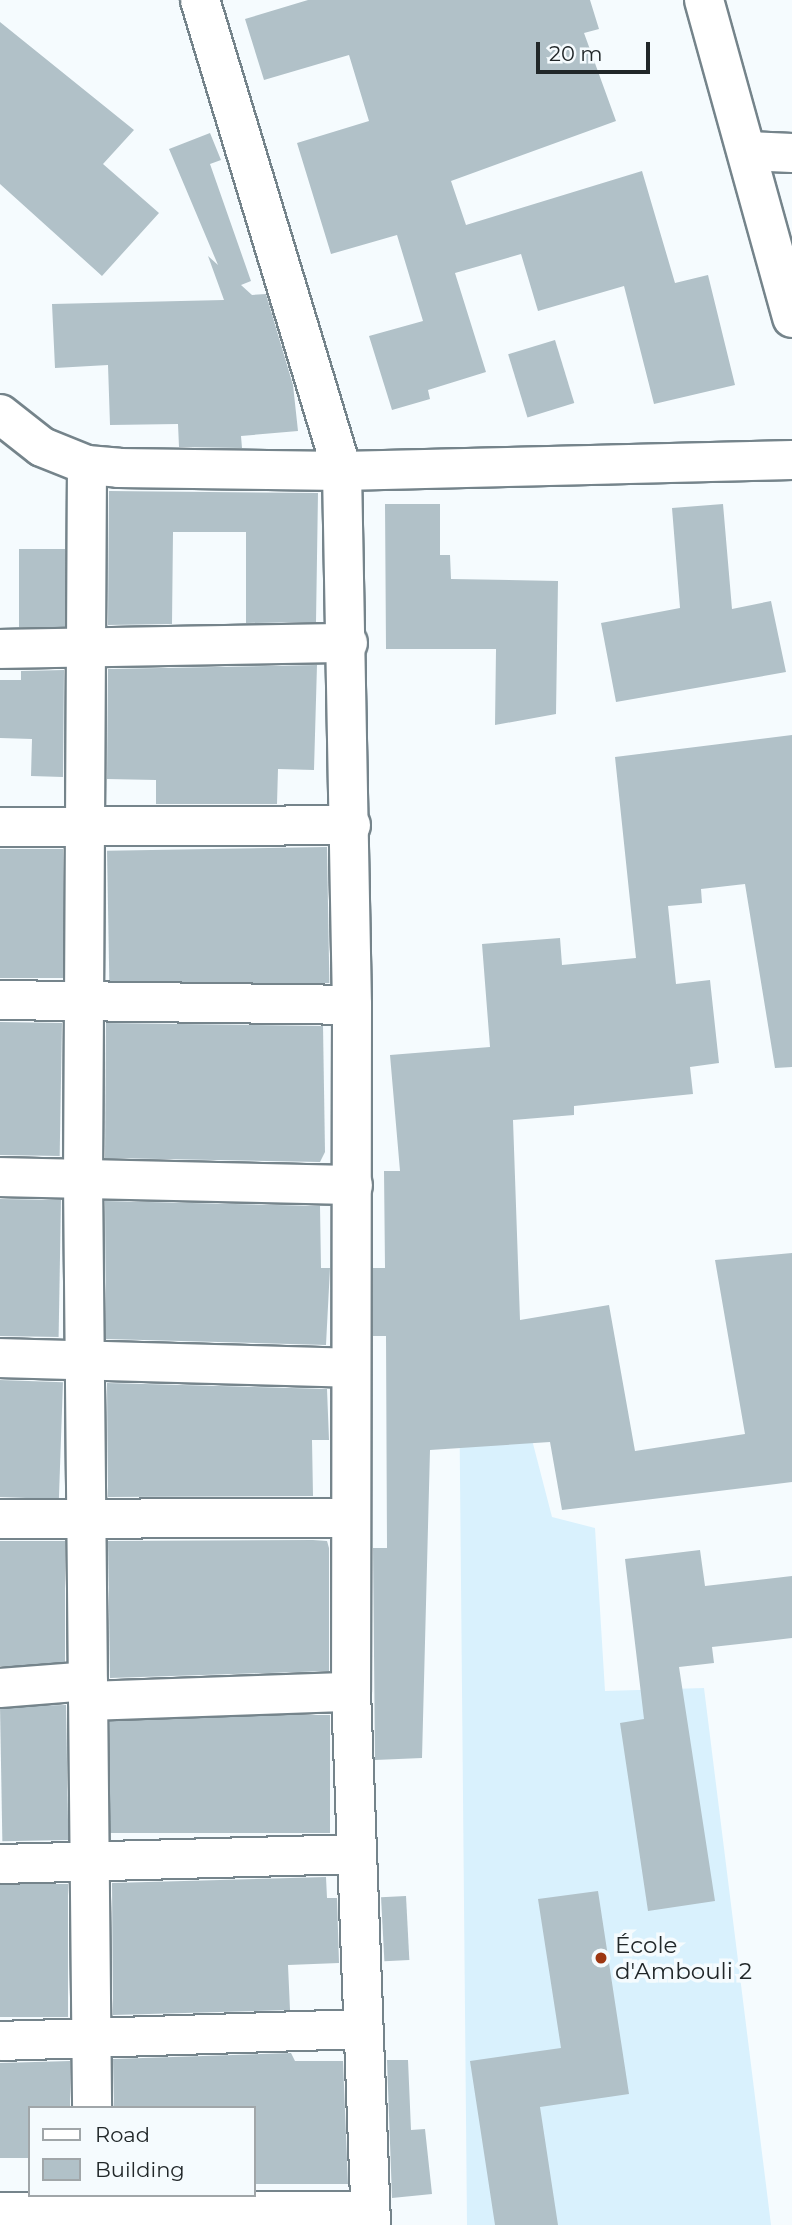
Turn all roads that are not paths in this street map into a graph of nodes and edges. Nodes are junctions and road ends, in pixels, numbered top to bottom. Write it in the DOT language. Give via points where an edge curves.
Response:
graph roads {
  1 [pos="200,0"];
  2 [pos="704,0"];
  3 [pos="748,151"];
  4 [pos="792,153"];
  5 [pos="792,318"];
  6 [pos="0,414"];
  7 [pos="792,460"];
  8 [pos="87,466"];
  9 [pos="342,471"];
  10 [pos="348,643"];
  11 [pos="82,647"];
  12 [pos="0,649"];
  13 [pos="351,825"];
  14 [pos="0,827"];
  15 [pos="83,827"];
  16 [pos="0,1000"];
  17 [pos="84,1000"];
  18 [pos="352,1005"];
  19 [pos="0,1177"];
  20 [pos="83,1179"];
  21 [pos="353,1185"];
  22 [pos="0,1358"];
  23 [pos="87,1358"];
  24 [pos="348,1368"];
  25 [pos="90,1517"];
  26 [pos="350,1518"];
  27 [pos="0,1519"];
  28 [pos="0,1688"];
  29 [pos="88,1691"];
  30 [pos="351,1692"];
  31 [pos="356,1854"];
  32 [pos="91,1862"];
  33 [pos="0,1864"];
  34 [pos="362,2029"];
  35 [pos="0,2041"];
  36 [pos="91,2043"];
  37 [pos="92,2106"];
  38 [pos="93,2210"];
  39 [pos="0,2212"];
  40 [pos="371,2218"];
  1 -- 9 [label="street"];
  2 -- 3 [label="street"];
  3 -- 4 [label="street"];
  3 -- 5 [label="street"];
  6 -- 8 [label="street" via="42,447"];
  7 -- 9 [label="street"];
  8 -- 9 [label="street"];
  8 -- 11 [label="street"];
  9 -- 10 [label="street"];
  10 -- 11 [label="street"];
  10 -- 13 [label="street"];
  11 -- 12 [label="street"];
  11 -- 15 [label="street"];
  13 -- 15 [label="street"];
  13 -- 18 [label="street"];
  14 -- 15 [label="street"];
  15 -- 17 [label="street"];
  16 -- 17 [label="street"];
  17 -- 18 [label="street"];
  17 -- 20 [label="street"];
  18 -- 21 [label="street"];
  19 -- 20 [label="street"];
  20 -- 21 [label="street"];
  20 -- 23 [label="street"];
  21 -- 24 [label="street"];
  22 -- 23 [label="street"];
  23 -- 24 [label="street"];
  23 -- 25 [label="street"];
  24 -- 26 [label="street"];
  25 -- 26 [label="street"];
  25 -- 27 [label="street"];
  25 -- 29 [label="street"];
  26 -- 30 [label="street"];
  28 -- 29 [label="street"];
  29 -- 30 [label="street"];
  29 -- 32 [label="street"];
  30 -- 31 [label="street"];
  31 -- 32 [label="street"];
  31 -- 34 [label="street"];
  32 -- 33 [label="street"];
  32 -- 36 [label="street"];
  34 -- 36 [label="street"];
  34 -- 40 [label="street"];
  35 -- 36 [label="street"];
  36 -- 37 [label="street"];
  38 -- 39 [label="street"];
  38 -- 40 [label="street"];
}
